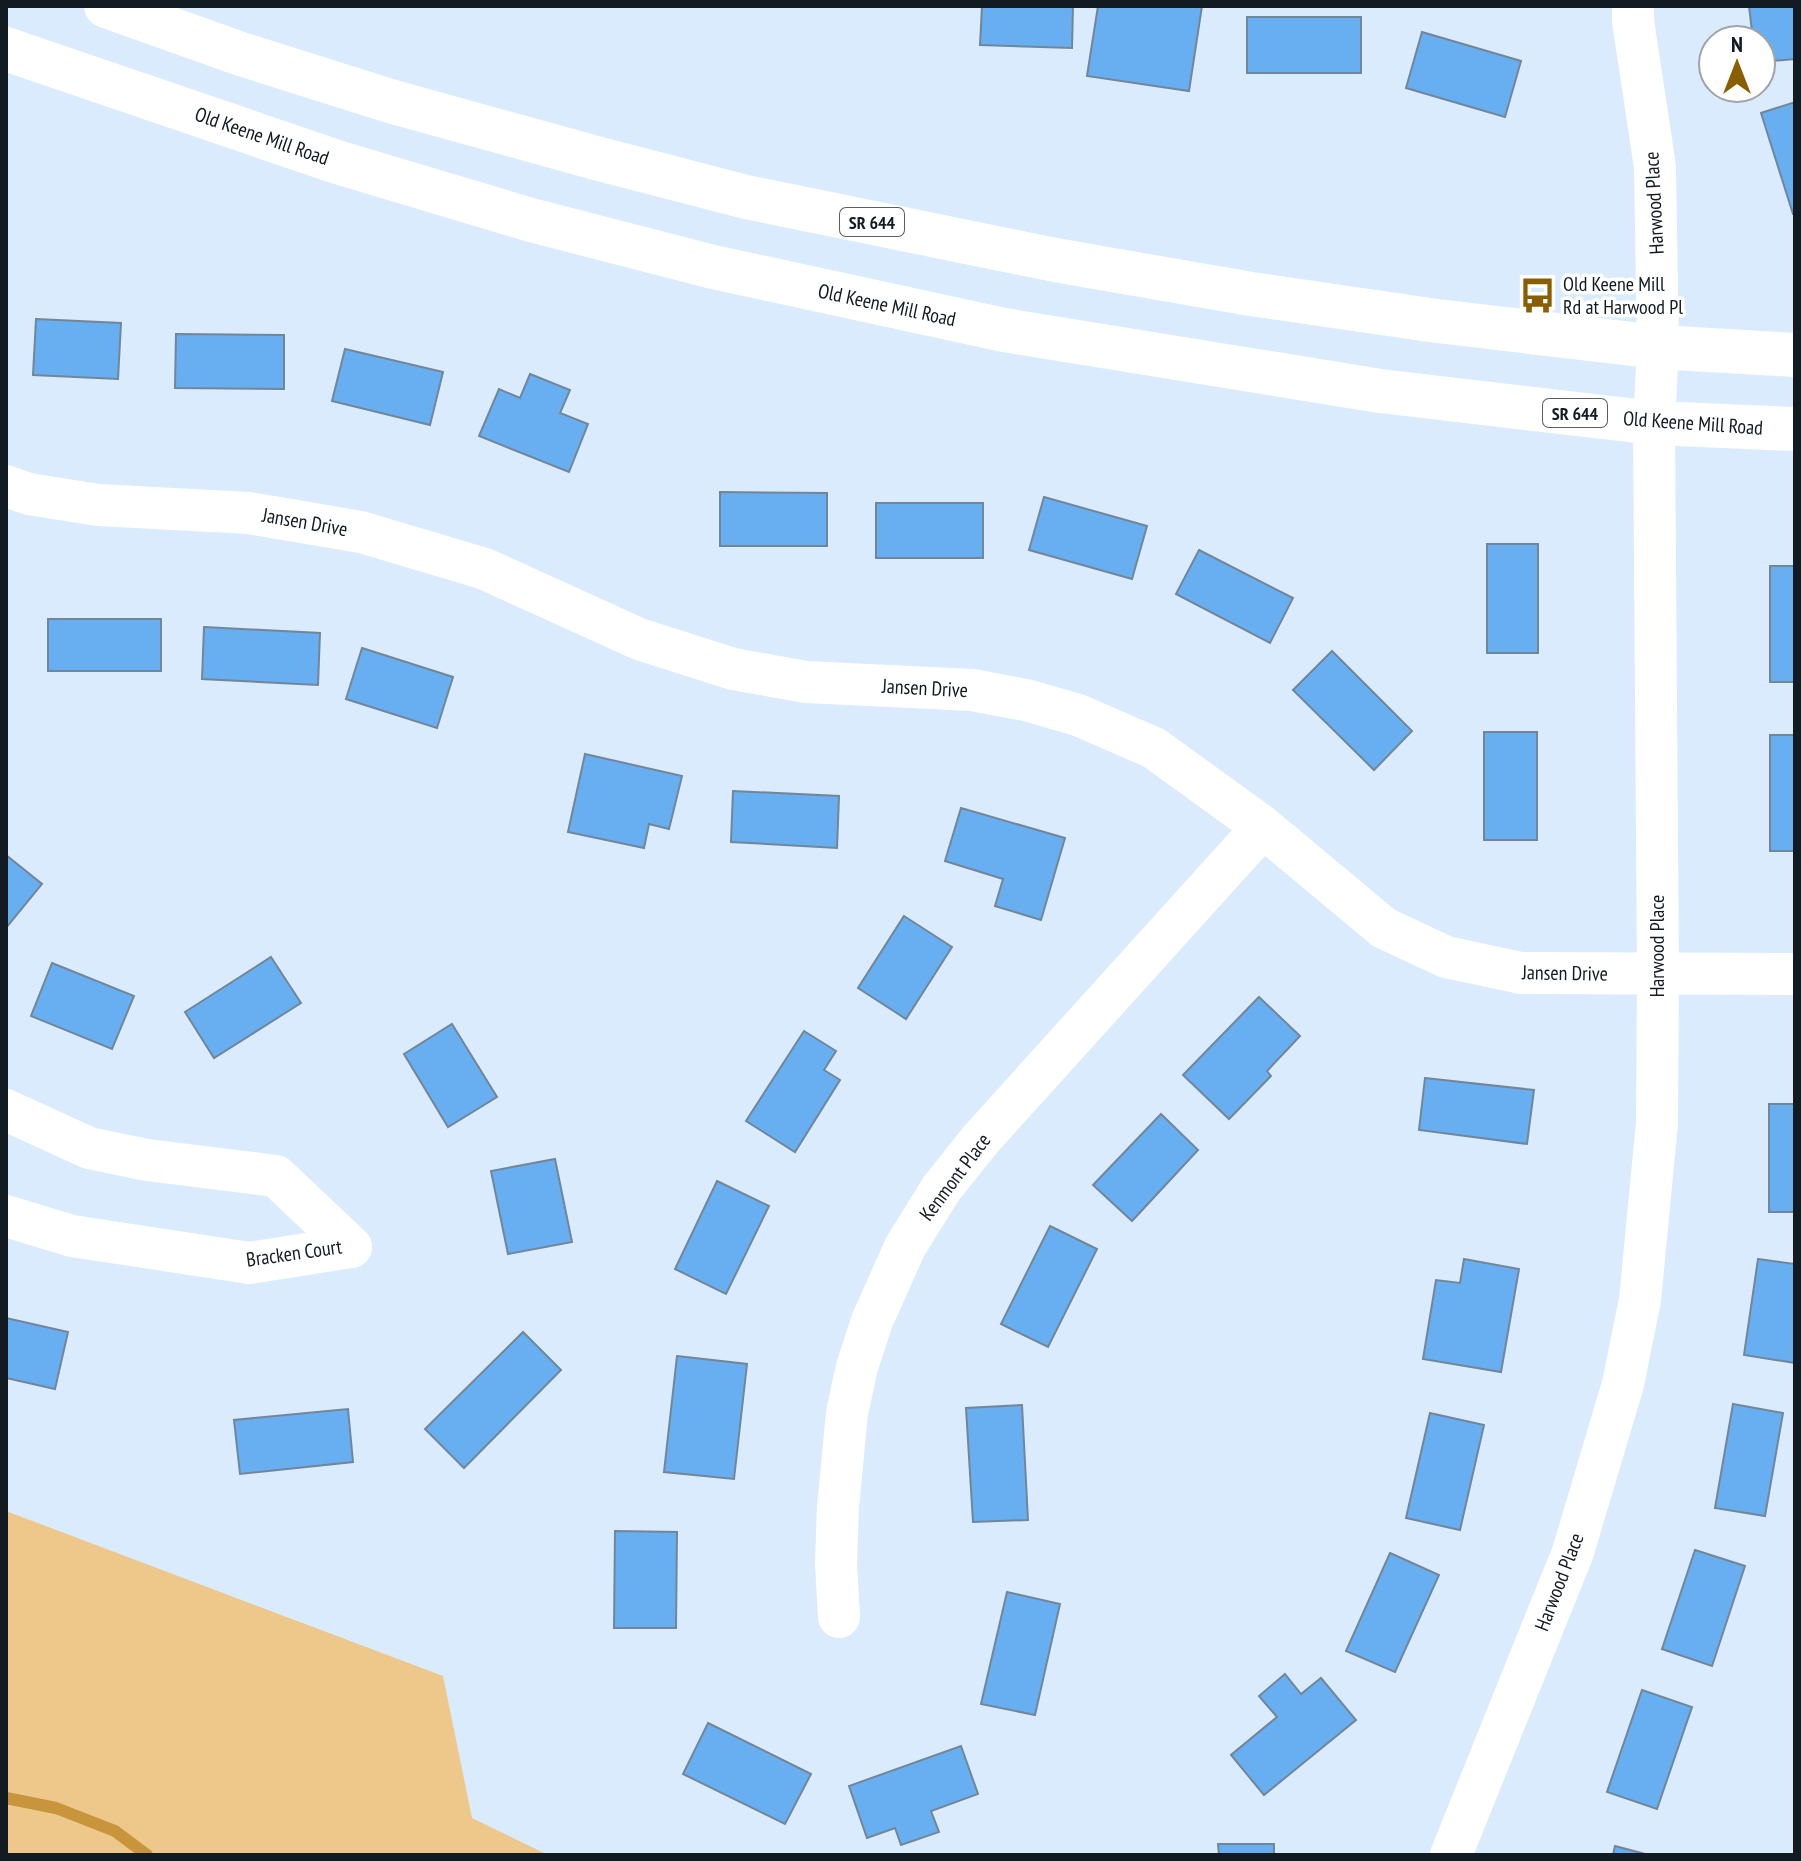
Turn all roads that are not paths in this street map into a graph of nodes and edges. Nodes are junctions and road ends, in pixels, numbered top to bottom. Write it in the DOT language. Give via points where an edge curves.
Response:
graph roads {
  1 [pos="106,6"];
  2 [pos="1633,6"];
  3 [pos="6,49"];
  4 [pos="1658,347"];
  5 [pos="1795,355"];
  6 [pos="1654,423"];
  7 [pos="1795,429"];
  8 [pos="6,486"];
  9 [pos="1263,827"];
  10 [pos="1658,974"];
  11 [pos="1795,974"];
  12 [pos="6,1110"];
  13 [pos="6,1216"];
  14 [pos="839,1617"];
  15 [pos="1451,1855"];
  1 -- 4 [label="main road, SR 644" via="390,101 746,197 1251,294"];
  2 -- 4 [label="street, Harwood Place" via="1655,167"];
  3 -- 6 [label="main road, Old Keene Mill Road / SR 644" via="337,162 713,267 1004,330 1183,360 1380,391"];
  4 -- 5 [label="main road, SR 644"];
  4 -- 6 [label="street, Harwood Place"];
  6 -- 7 [label="main road, Old Keene Mill Road / SR 644"];
  6 -- 10 [label="street, Harwood Place"];
  8 -- 9 [label="street, Jansen Drive" via="98,505 249,513 361,532 485,569 639,639 733,669 806,682 972,690 1026,700 1078,715 1154,748"];
  9 -- 10 [label="street, Jansen Drive" via="1384,928 1446,957 1521,973"];
  9 -- 14 [label="street, Kenmont Place" via="980,1140 905,1247 872,1321 847,1413 838,1507"];
  10 -- 11 [label="street, Jansen Drive"];
  10 -- 15 [label="street, Harwood Place" via="1657,1123 1640,1300 1623,1384 1573,1552"];
  12 -- 13 [label="street, Bracken Court" via="89,1148 276,1176 351,1247 249,1263 72,1236"];
}
